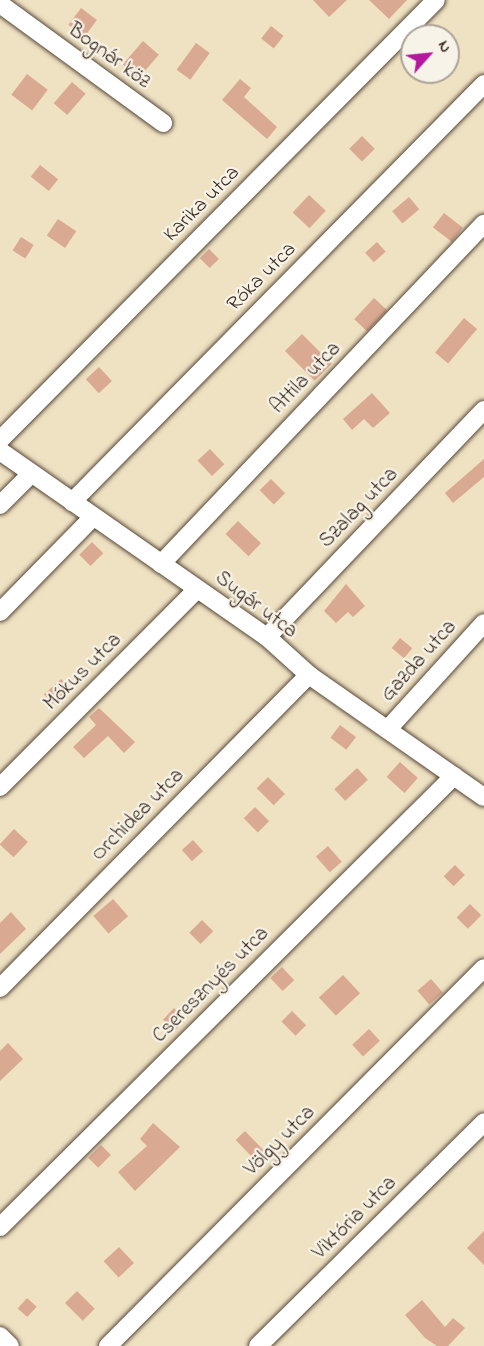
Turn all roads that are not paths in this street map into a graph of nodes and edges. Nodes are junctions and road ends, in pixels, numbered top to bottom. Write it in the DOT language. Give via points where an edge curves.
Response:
graph roads {
  1 [pos="436,0"];
  2 [pos="0,4"];
  3 [pos="484,84"];
  4 [pos="164,123"];
  5 [pos="484,224"];
  6 [pos="484,410"];
  7 [pos="0,440"];
  8 [pos="0,451"];
  9 [pos="31,474"];
  10 [pos="72,502"];
  11 [pos="0,505"];
  12 [pos="93,517"];
  13 [pos="161,564"];
  14 [pos="197,589"];
  15 [pos="0,612"];
  16 [pos="484,623"];
  17 [pos="267,637"];
  18 [pos="309,675"];
  19 [pos="388,729"];
  20 [pos="454,776"];
  21 [pos="0,787"];
  22 [pos="484,797"];
  23 [pos="484,968"];
  24 [pos="0,988"];
  25 [pos="484,1122"];
  26 [pos="0,1227"];
  27 [pos="0,1336"];
  28 [pos="10,1346"];
  29 [pos="108,1346"];
  30 [pos="258,1346"];
  1 -- 7 [label="street, Karika utca"];
  2 -- 4 [label="street, Bognár köz"];
  3 -- 10 [label="street, Róka utca"];
  5 -- 13 [label="street, Attila utca"];
  6 -- 17 [label="street, Szalag utca"];
  8 -- 9 [label="street, Sugár utca"];
  9 -- 10 [label="street, Sugár utca"];
  9 -- 11 [label="street"];
  10 -- 12 [label="street, Sugár utca"];
  12 -- 13 [label="street, Sugár utca"];
  12 -- 15 [label="street"];
  13 -- 14 [label="street, Sugár utca"];
  14 -- 17 [label="street, Sugár utca"];
  14 -- 21 [label="street, Mókus utca"];
  16 -- 19 [label="street, Gazda utca"];
  17 -- 18 [label="street, Sugár utca"];
  18 -- 19 [label="street, Sugár utca"];
  18 -- 24 [label="street, Orchidea utca"];
  19 -- 20 [label="street, Sugár utca"];
  20 -- 22 [label="street, Sugár utca"];
  20 -- 26 [label="street, Cseresznyés utca"];
  23 -- 29 [label="street, Völgy utca"];
  25 -- 30 [label="street, Viktória utca"];
  27 -- 28 [label="street"];
}
